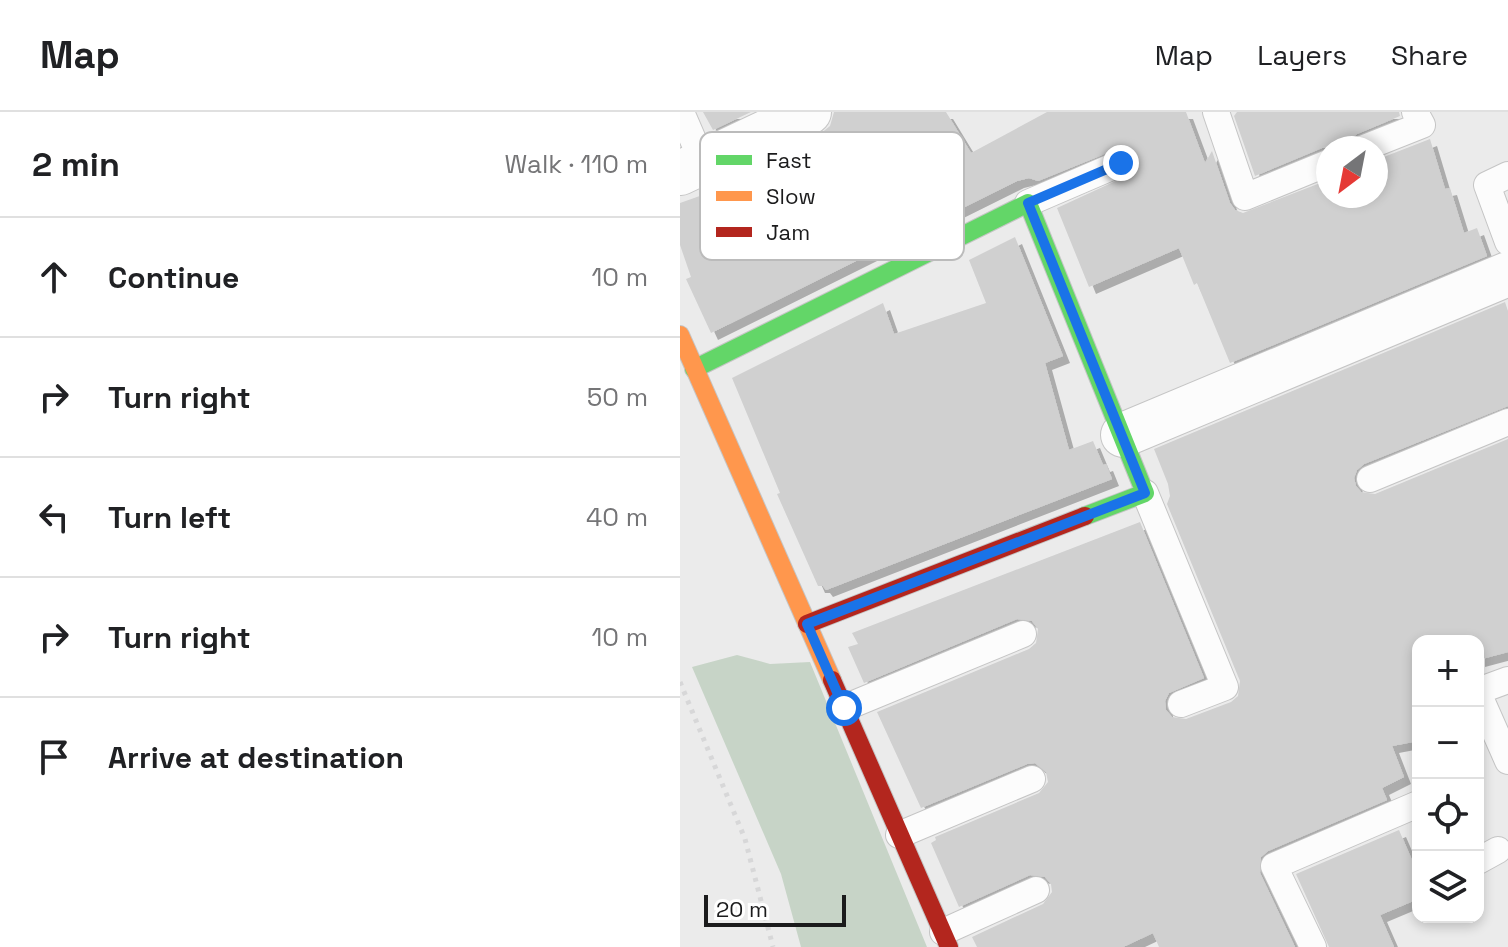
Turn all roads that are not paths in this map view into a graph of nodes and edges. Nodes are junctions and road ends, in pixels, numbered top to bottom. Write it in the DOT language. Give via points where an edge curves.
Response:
graph roads {
  1 [pos="681,112"];
  2 [pos="809,112"];
  3 [pos="1216,112"];
  4 [pos="1415,112"];
  5 [pos="767,132"];
  6 [pos="1388,138"];
  7 [pos="1121,163"];
  8 [pos="691,168"];
  9 [pos="1316,168"];
  10 [pos="1508,175"];
  11 [pos="1028,203"];
  12 [pos="964,235"];
  13 [pos="1508,242"];
  14 [pos="913,260"];
  15 [pos="1508,274"];
  16 [pos="680,335"];
  17 [pos="694,369"];
  18 [pos="1508,422"];
  19 [pos="1123,435"];
  20 [pos="1370,479"];
  21 [pos="1145,493"];
  22 [pos="807,624"];
  23 [pos="1023,634"];
  24 [pos="1508,680"];
  25 [pos="1484,690"];
  26 [pos="1181,704"];
  27 [pos="1484,706"];
  28 [pos="844,708"];
  29 [pos="1508,761"];
  30 [pos="1032,779"];
  31 [pos="1412,807"];
  32 [pos="899,835"];
  33 [pos="1036,890"];
  34 [pos="946,940"];
  35 [pos="1313,947"];
  1 -- 8 [label="lane"];
  2 -- 5 [label="street"];
  3 -- 9 [label="lane" via="1245,197"];
  4 -- 6 [label="lane" via="1422,125"];
  7 -- 11 [label="lane"];
  10 -- 13 [label="lane" via="1487,185"];
  11 -- 12 [label="street"];
  11 -- 19 [label="street"];
  14 -- 17 [label="street"];
  15 -- 19 [label="street"];
  16 -- 17 [label="street"];
  17 -- 22 [label="street"];
  18 -- 20 [label="lane"];
  19 -- 21 [label="street"];
  21 -- 22 [label="street"];
  21 -- 26 [label="lane" via="1225,687"];
  22 -- 28 [label="street"];
  23 -- 28 [label="lane"];
  24 -- 25 [label="lane"];
  27 -- 29 [label="lane"];
  28 -- 32 [label="street"];
  30 -- 32 [label="lane"];
  31 -- 35 [label="lane" via="1274,866"];
  32 -- 34 [label="street"];
  33 -- 34 [label="lane"];
}
